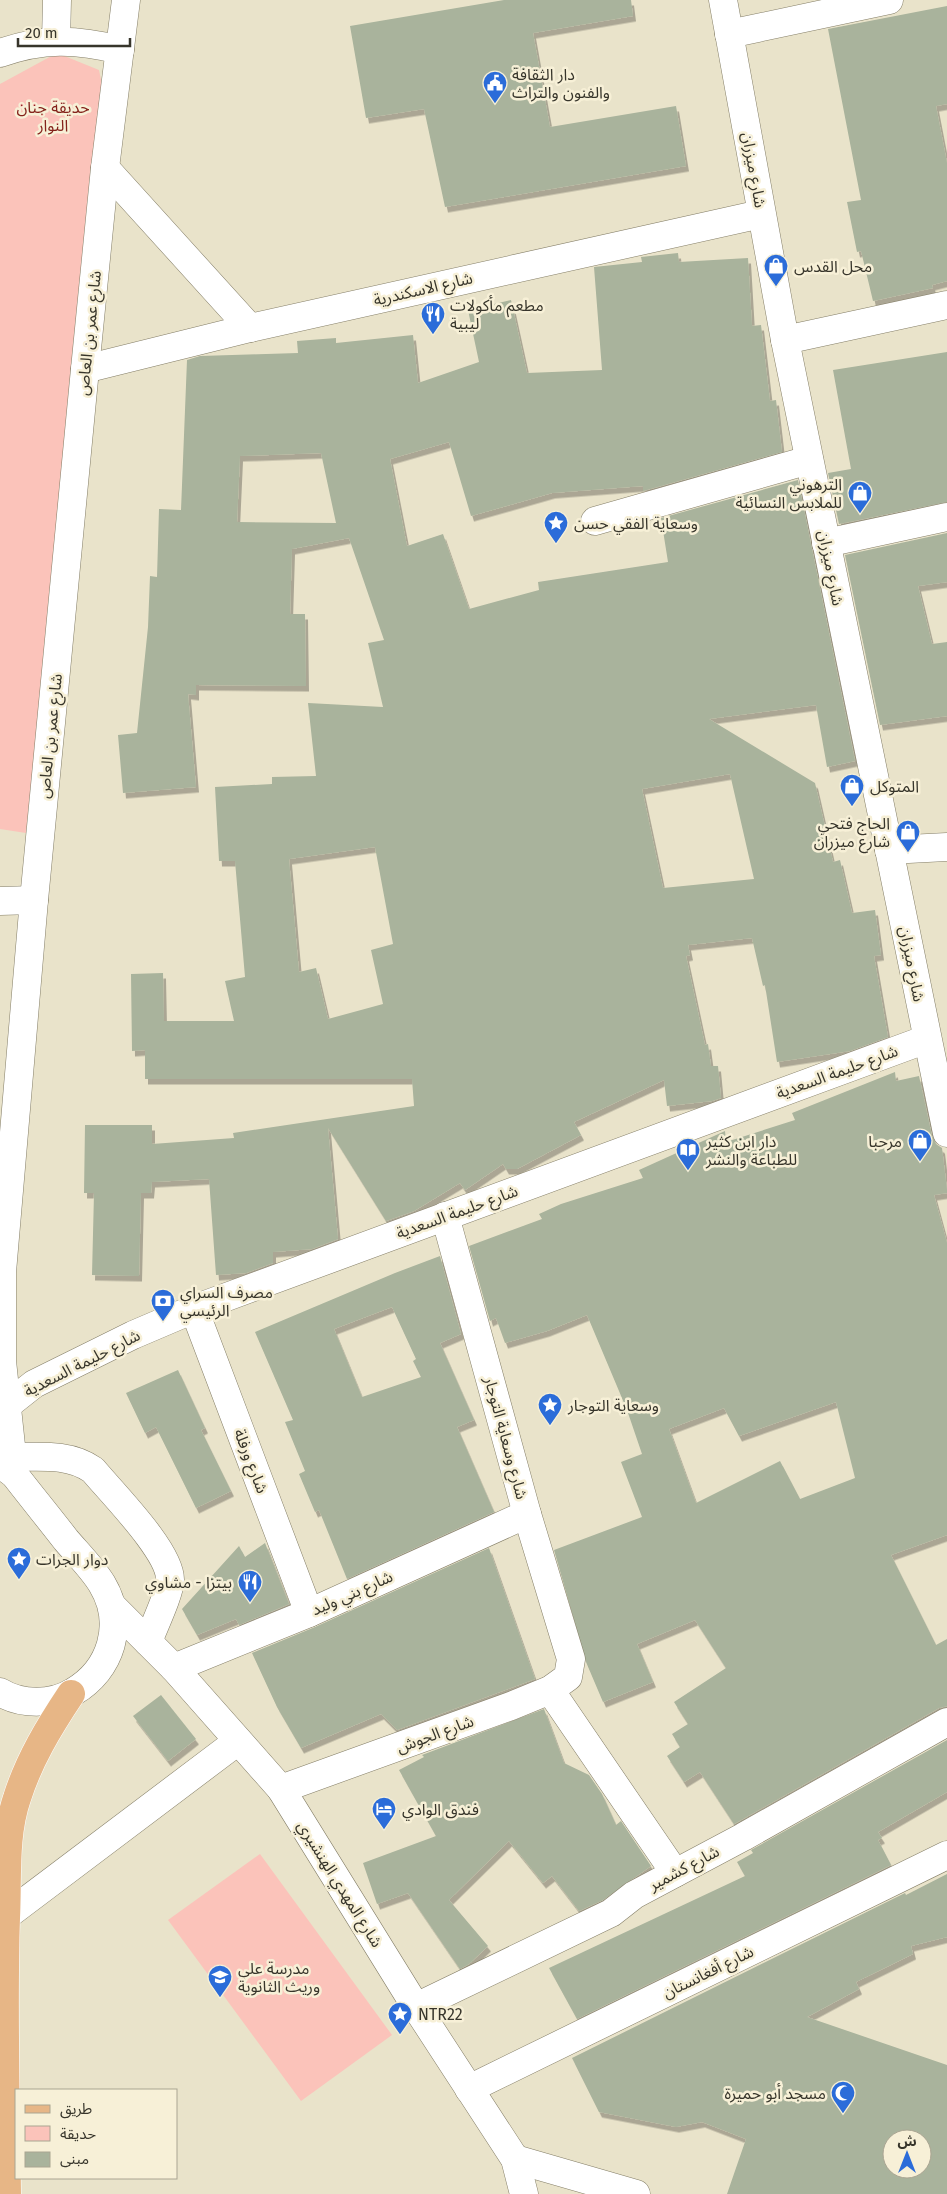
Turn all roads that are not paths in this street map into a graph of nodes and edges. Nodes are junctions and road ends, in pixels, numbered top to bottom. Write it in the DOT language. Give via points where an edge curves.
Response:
graph roads {
  1 [pos="57,0"];
  2 [pos="126,0"];
  3 [pos="723,0"];
  4 [pos="889,0"];
  5 [pos="729,34"];
  6 [pos="56,40"];
  7 [pos="120,50"];
  8 [pos="0,53"];
  9 [pos="105,168"];
  10 [pos="762,214"];
  11 [pos="946,308"];
  12 [pos="250,328"];
  13 [pos="785,340"];
  14 [pos="85,369"];
  15 [pos="809,460"];
  16 [pos="947,516"];
  17 [pos="595,521"];
  18 [pos="826,543"];
  19 [pos="947,847"];
  20 [pos="889,850"];
  21 [pos="34,900"];
  22 [pos="0,901"];
  23 [pos="927,1039"];
  24 [pos="947,1134"];
  25 [pos="445,1216"];
  26 [pos="4,1217"];
  27 [pos="194,1309"];
  28 [pos="2,1408"];
  29 [pos="8,1465"];
  30 [pos="527,1514"];
  31 [pos="112,1606"];
  32 [pos="308,1613"];
  33 [pos="148,1642"];
  34 [pos="571,1659"];
  35 [pos="174,1668"];
  36 [pos="550,1690"];
  37 [pos="0,1692"];
  38 [pos="70,1694"];
  39 [pos="947,1722"];
  40 [pos="238,1741"];
  41 [pos="281,1789"];
  42 [pos="947,1854"];
  43 [pos="675,1873"];
  44 [pos="6,1916"];
  45 [pos="416,2007"];
  46 [pos="469,2089"];
  47 [pos="515,2159"];
  48 [pos="7,2194"];
  49 [pos="524,2194"];
  50 [pos="636,2194"];
  1 -- 6 [label="street"];
  2 -- 7 [label="street, شارع عمر بن العاص"];
  3 -- 5 [label="street, شارع ميزران"];
  4 -- 5 [label="street"];
  5 -- 10 [label="street, شارع ميزران"];
  6 -- 7 [label="street" via="88,42"];
  6 -- 8 [label="street" via="23,45"];
  7 -- 9 [label="street, شارع عمر بن العاص"];
  9 -- 12 [label="street"];
  9 -- 14 [label="street, شارع عمر بن العاص"];
  10 -- 12 [label="street, شارع الاسكندرية"];
  10 -- 13 [label="street, شارع ميزران"];
  11 -- 13 [label="street"];
  12 -- 14 [label="street, شارع الاسكندرية"];
  13 -- 15 [label="street, شارع ميزران"];
  14 -- 21 [label="street, شارع عمر بن العاص"];
  15 -- 17 [label="street"];
  15 -- 18 [label="street, شارع ميزران"];
  16 -- 18 [label="street"];
  18 -- 20 [label="street, شارع ميزران"];
  19 -- 20 [label="street"];
  20 -- 23 [label="street, شارع ميزران"];
  21 -- 22 [label="street"];
  21 -- 26 [label="street, شارع عمر بن العاص"];
  23 -- 24 [label="street, شارع ميزران"];
  23 -- 25 [label="street, شارع حليمة السعدية"];
  25 -- 27 [label="street, شارع حليمة السعدية"];
  25 -- 30 [label="street, شارع وسعاية التوجار"];
  26 -- 28 [label="street, شارع عمر بن العاص"];
  27 -- 28 [label="street, شارع حليمة السعدية" via="66,1367 34,1384"];
  27 -- 32 [label="street, شارع ورفلة"];
  28 -- 29 [label="street, شارع عمر بن العاص"];
  29 -- 31 [label="street" via="102,1584"];
  29 -- 33 [label="street" via="65,1457 83,1463 93,1470 158,1547 168,1564 170,1581"];
  30 -- 32 [label="street, شارع بني وليد"];
  30 -- 34 [label="street, شارع وسعاية التوجار"];
  31 -- 33 [label="street, شارع المهدي الهنشيري"];
  31 -- 38 [label="street" via="111,1648 102,1667 88,1683"];
  32 -- 35 [label="street, شارع بني وليد"];
  33 -- 35 [label="street, شارع المهدي الهنشيري"];
  34 -- 36 [label="street, شارع الجوش" via="568,1676"];
  35 -- 40 [label="street, شارع المهدي الهنشيري"];
  36 -- 41 [label="street, شارع الجوش"];
  36 -- 43 [label="street"];
  37 -- 38 [label="street" via="20,1700 37,1702"];
  38 -- 44 [label="main road" via="50,1724 16,1799 10,1825"];
  39 -- 43 [label="street, شارع كشمير"];
  40 -- 41 [label="street, شارع المهدي الهنشيري"];
  40 -- 44 [label="street"];
  41 -- 45 [label="street, شارع المهدي الهنشيري"];
  42 -- 46 [label="street, شارع أفغانستان"];
  43 -- 45 [label="street, شارع كشمير" via="634,1895 611,1912"];
  44 -- 48 [label="main road"];
  45 -- 46 [label="street, شارع المهدي الهنشيري"];
  46 -- 47 [label="street, شارع المهدي الهنشيري"];
  47 -- 49 [label="street, شارع المهدي الهنشيري"];
  47 -- 50 [label="street"];
}
